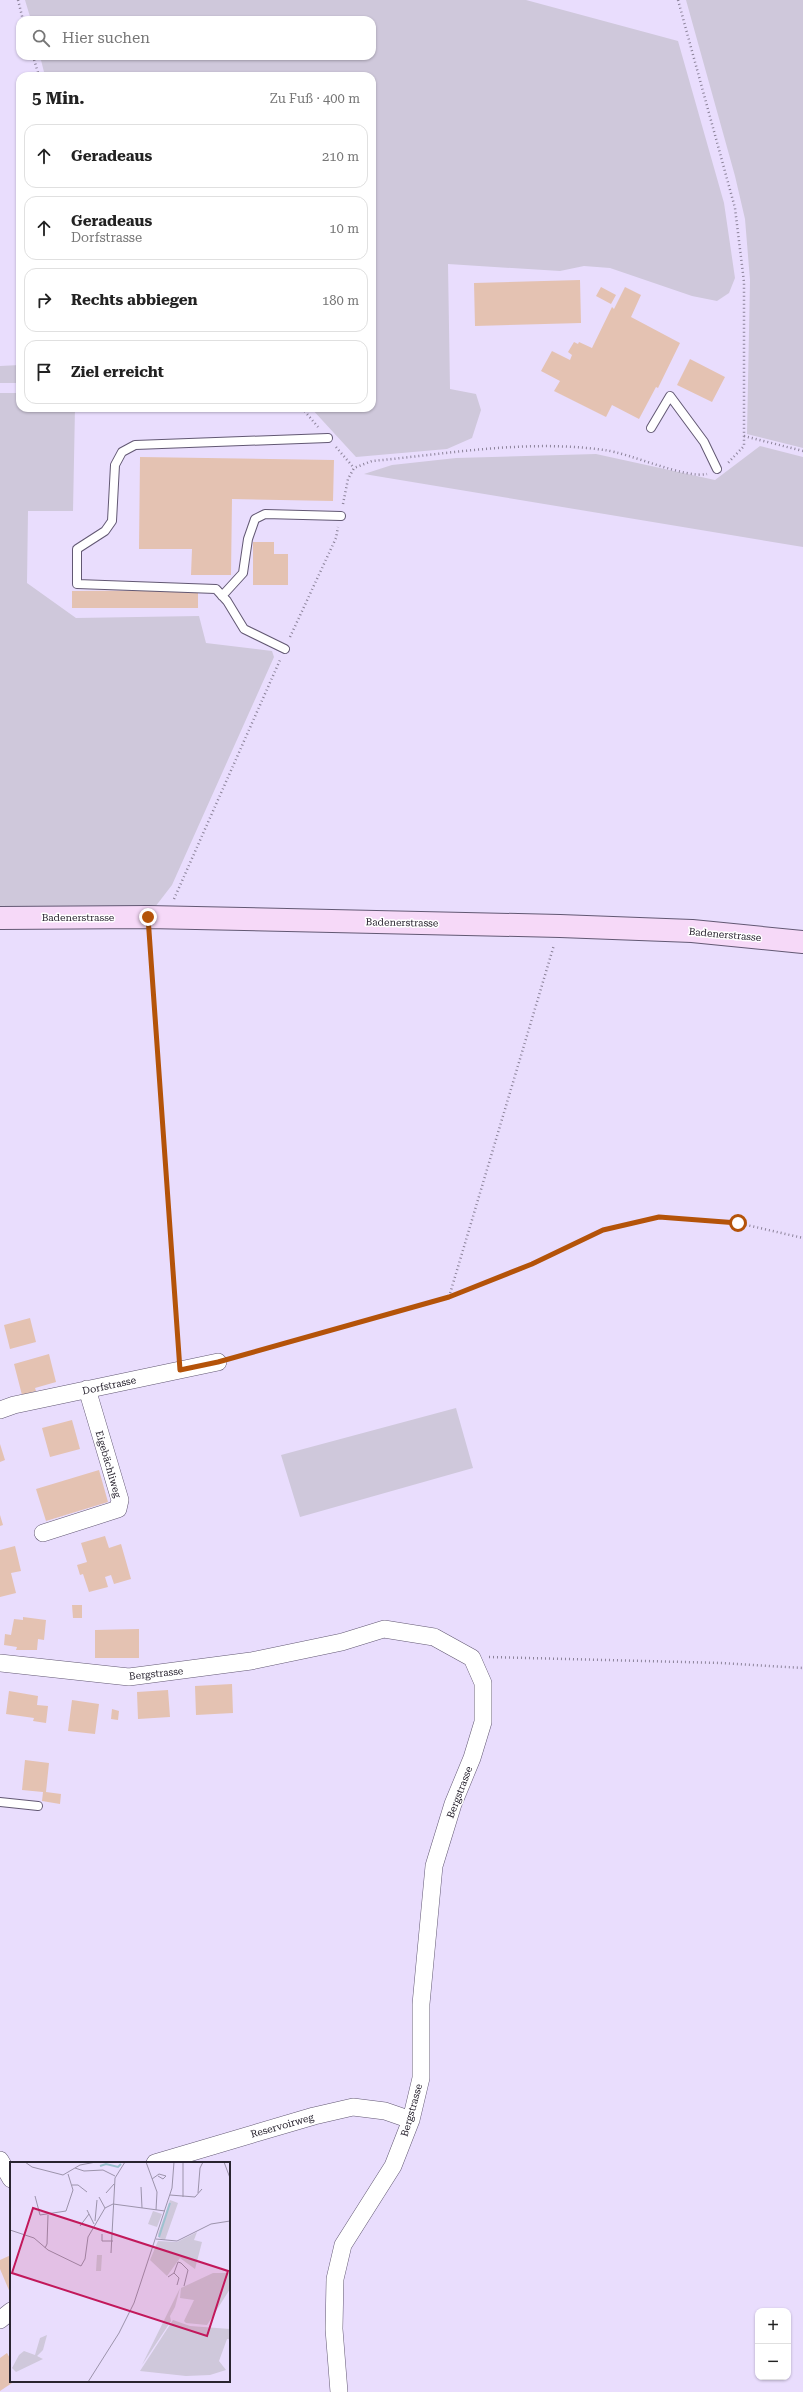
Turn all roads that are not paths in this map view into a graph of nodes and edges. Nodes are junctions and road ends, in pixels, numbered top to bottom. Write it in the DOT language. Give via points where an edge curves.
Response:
graph roads {
  1 [pos="651,428"];
  2 [pos="328,438"];
  3 [pos="718,469"];
  4 [pos="341,516"];
  5 [pos="222,596"];
  6 [pos="285,649"];
  7 [pos="0,918"];
  8 [pos="803,942"];
  9 [pos="218,1362"];
  10 [pos="87,1390"];
  11 [pos="0,1410"];
  12 [pos="43,1533"];
  13 [pos="0,1662"];
  14 [pos="0,1802"];
  15 [pos="38,1806"];
  16 [pos="411,2120"];
  17 [pos="0,2160"];
  18 [pos="158,2162"];
  19 [pos="10,2178"];
  20 [pos="10,2312"];
  21 [pos="0,2320"];
  22 [pos="340,2392"];
  1 -- 3 [label="lane" via="670,396 704,442"];
  2 -- 5 [label="lane" via="135,444 122,452 115,465 112,521 105,531 77,549 77,584 216,589"];
  4 -- 5 [label="lane" via="265,514 255,519 248,539 243,574"];
  5 -- 6 [label="lane" via="244,629"];
  7 -- 8 [label="street, Badenerstrasse" via="156,917 560,926 692,931"];
  9 -- 10 [label="street, Dorfstrasse"];
  10 -- 11 [label="street, Dorfstrasse"];
  10 -- 12 [label="street, Eigebächliweg" via="120,1500 118,1509"];
  13 -- 16 [label="street, Bergstrasse" via="129,1677 251,1662 342,1642 384,1629 434,1637 472,1658 483,1683 483,1722 434,1866 421,2004 421,2078"];
  14 -- 15 [label="lane"];
  16 -- 18 [label="street, Reservoirweg" via="385,2111 353,2107"];
  16 -- 22 [label="street, Bergstrasse" via="393,2166 343,2245 335,2279 334,2300"];
  17 -- 19 [label="street"];
  20 -- 21 [label="street"];
}
